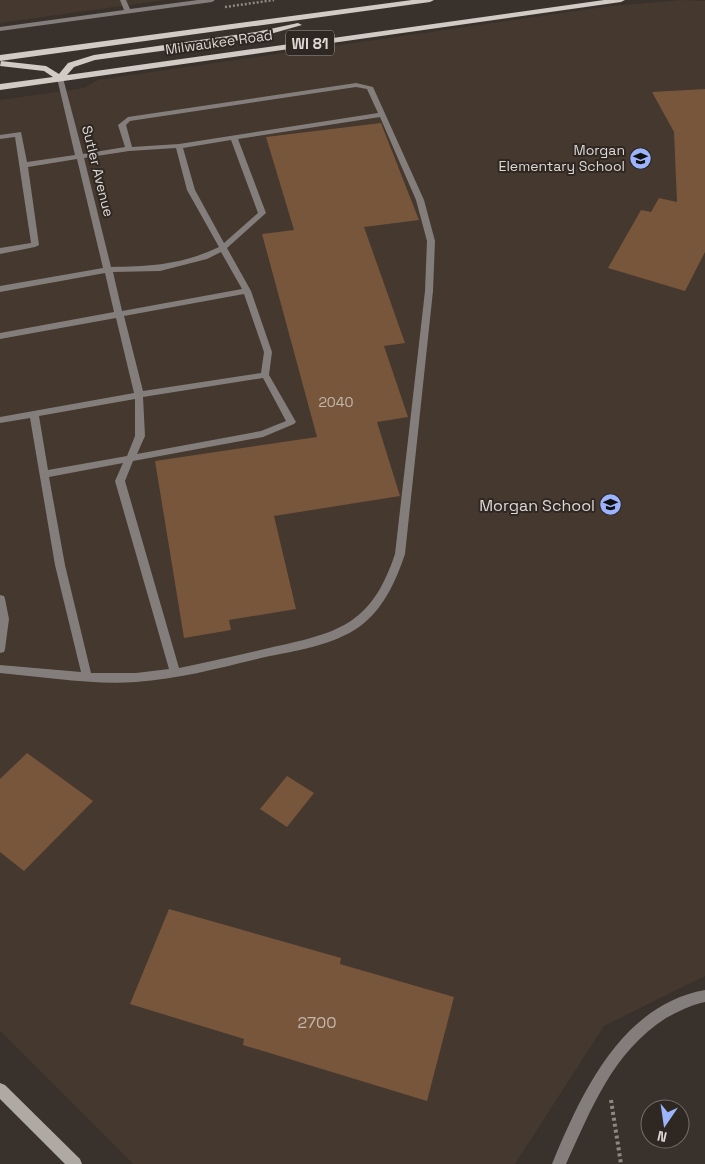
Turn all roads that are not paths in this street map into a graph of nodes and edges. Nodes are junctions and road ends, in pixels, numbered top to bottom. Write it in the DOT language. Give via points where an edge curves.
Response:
graph roads {
  1 [pos="123,0"];
  2 [pos="212,0"];
  3 [pos="430,0"];
  4 [pos="621,0"];
  5 [pos="346,11"];
  6 [pos="128,12"];
  7 [pos="0,29"];
  8 [pos="0,58"];
  9 [pos="0,64"];
  10 [pos="60,78"];
  11 [pos="0,87"];
  12 [pos="382,114"];
  13 [pos="0,137"];
  14 [pos="233,137"];
  15 [pos="178,146"];
  16 [pos="129,149"];
  17 [pos="80,156"];
  18 [pos="24,165"];
  19 [pos="224,248"];
  20 [pos="0,251"];
  21 [pos="109,270"];
  22 [pos="0,288"];
  23 [pos="247,291"];
  24 [pos="119,315"];
  25 [pos="0,336"];
  26 [pos="265,375"];
  27 [pos="139,395"];
  28 [pos="34,414"];
  29 [pos="0,420"];
  30 [pos="131,460"];
  31 [pos="46,474"];
  32 [pos="0,599"];
  33 [pos="0,649"];
  34 [pos="0,669"];
  35 [pos="175,673"];
  36 [pos="88,676"];
  37 [pos="705,996"];
  38 [pos="0,1090"];
  39 [pos="75,1164"];
  40 [pos="559,1164"];
  1 -- 6 [label="street"];
  2 -- 6 [label="street"];
  3 -- 5 [label="main road, Milwaukee Road / WI 81"];
  4 -- 10 [label="main road, Milwaukee Road / WI 81"];
  5 -- 8 [label="main road, Milwaukee Road / WI 81"];
  5 -- 10 [label="main road" via="256,35 76,62"];
  6 -- 7 [label="street"];
  9 -- 10 [label="main road" via="46,69"];
  10 -- 11 [label="main road, Milwaukee Road / WI 81"];
  10 -- 17 [label="street, Sutler Avenue"];
  12 -- 14 [label="street"];
  12 -- 16 [label="street" via="370,88 356,85 128,119 122,125"];
  12 -- 35 [label="street" via="420,200 431,241 429,291 400,554 394,573 372,608 339,634"];
  13 -- 18 [label="street" via="18,134"];
  14 -- 15 [label="street"];
  14 -- 19 [label="street" via="262,213"];
  15 -- 16 [label="street"];
  15 -- 19 [label="street" via="191,190"];
  16 -- 17 [label="street"];
  17 -- 18 [label="street"];
  17 -- 21 [label="street, Sutler Avenue"];
  18 -- 20 [label="street" via="35,245"];
  19 -- 21 [label="street" via="204,257 160,268"];
  19 -- 23 [label="street"];
  21 -- 22 [label="street"];
  21 -- 24 [label="street, Sutler Avenue"];
  23 -- 24 [label="street"];
  23 -- 26 [label="street" via="268,352"];
  24 -- 25 [label="street"];
  24 -- 27 [label="street, Sutler Avenue"];
  26 -- 27 [label="street"];
  26 -- 30 [label="street" via="291,422 263,434"];
  27 -- 28 [label="street"];
  27 -- 30 [label="street, Sutler Avenue" via="140,436"];
  28 -- 29 [label="street"];
  28 -- 31 [label="street"];
  30 -- 31 [label="street"];
  30 -- 35 [label="street, Sutler Avenue" via="120,481"];
  31 -- 36 [label="street" via="60,565"];
  32 -- 33 [label="street" via="4,618"];
  34 -- 36 [label="street"];
  35 -- 36 [label="street" via="118,678"];
  37 -- 40 [label="street" via="691,998 633,1033 605,1066"];
  38 -- 39 [label="street"];
}
